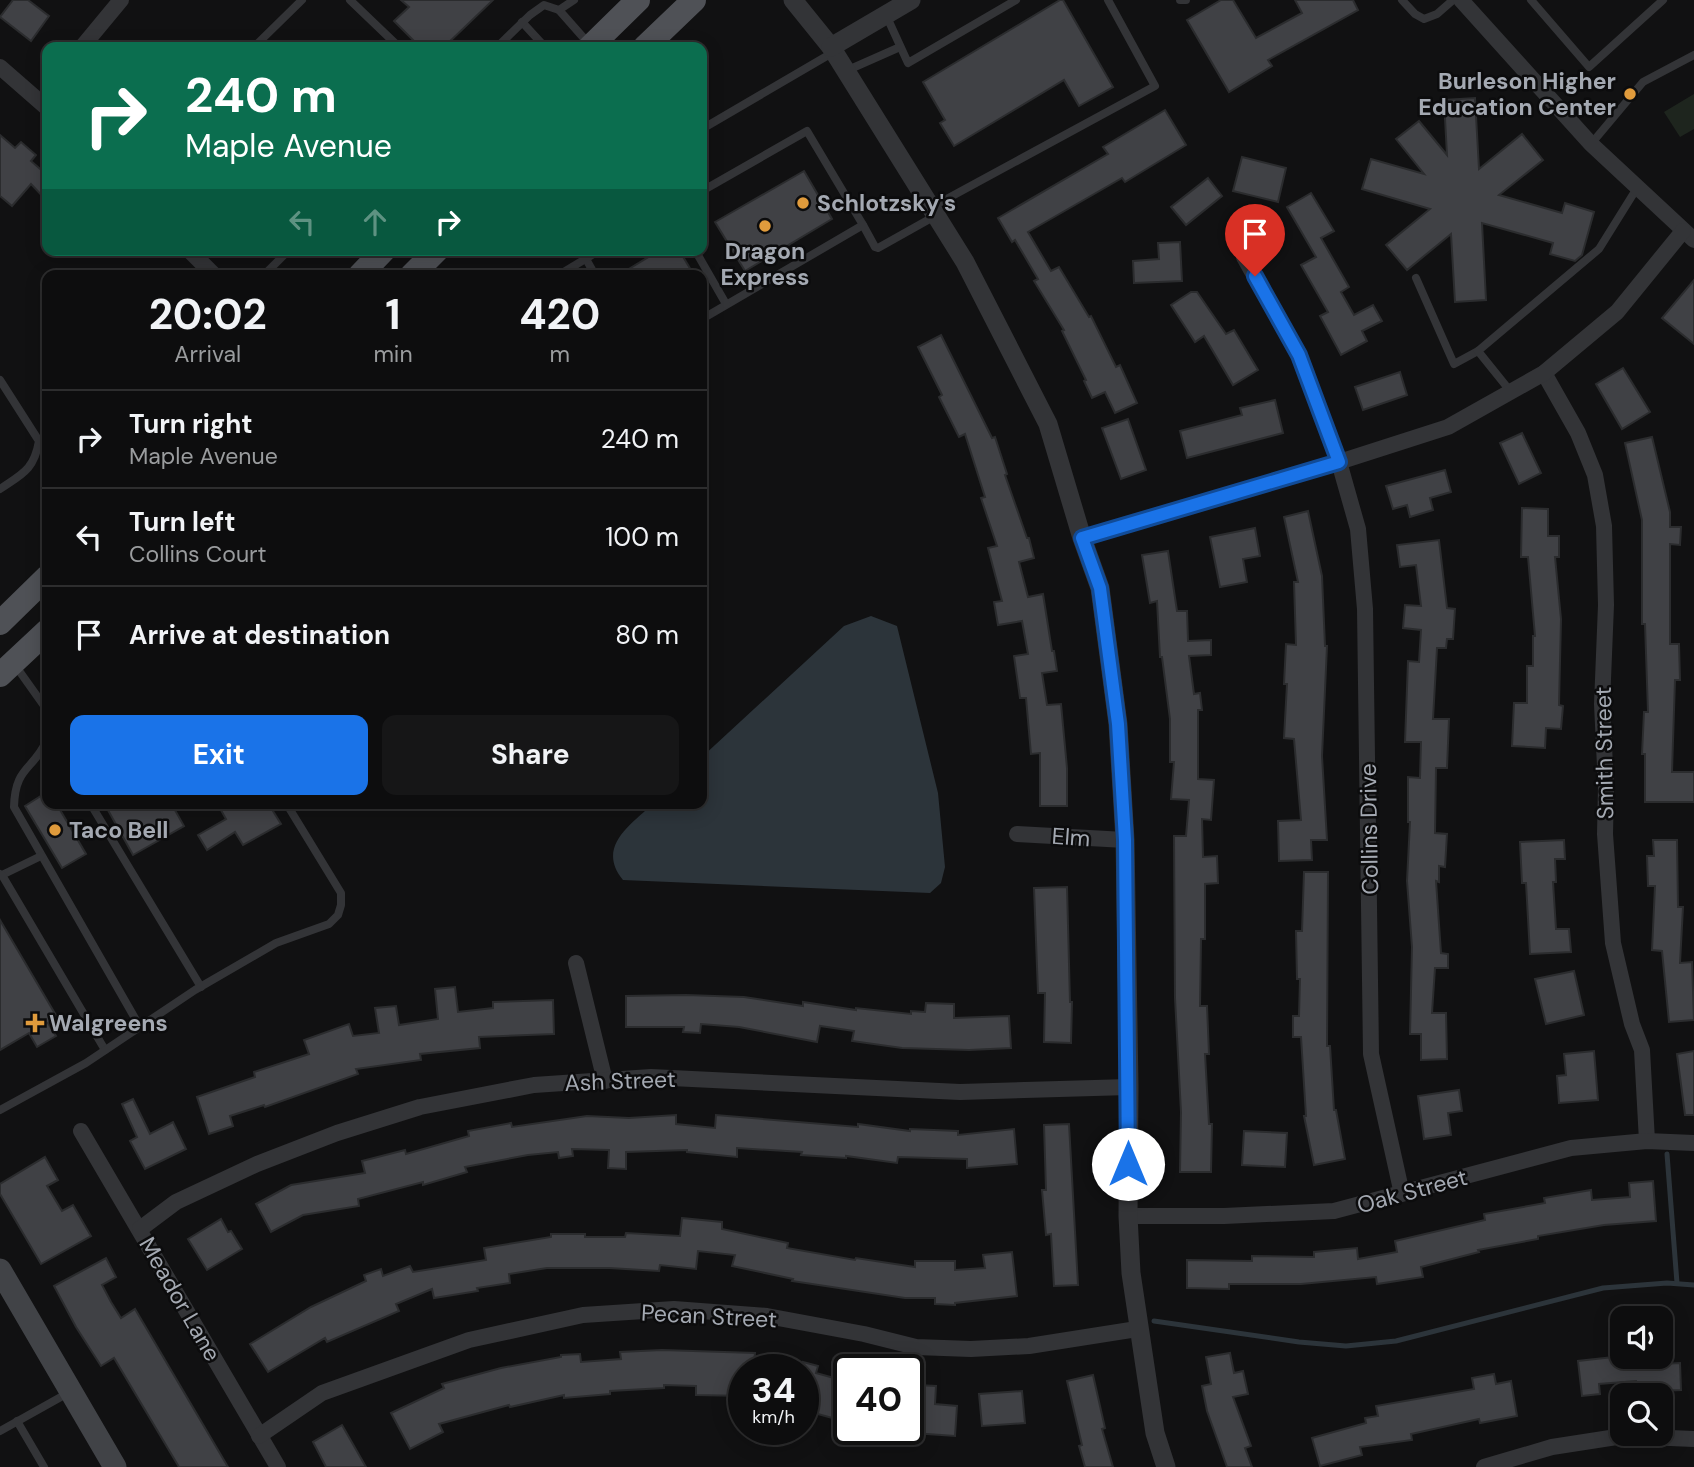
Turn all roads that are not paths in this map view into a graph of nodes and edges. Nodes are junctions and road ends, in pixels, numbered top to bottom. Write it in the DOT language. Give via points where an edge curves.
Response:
graph roads {
  1 [pos="121,0"];
  2 [pos="302,0"];
  3 [pos="350,0"];
  4 [pos="573,0"];
  5 [pos="638,0"];
  6 [pos="694,0"];
  7 [pos="793,0"];
  8 [pos="806,0"];
  9 [pos="911,0"];
  10 [pos="1016,0"];
  11 [pos="1108,0"];
  12 [pos="1180,0"];
  13 [pos="1186,0"];
  14 [pos="1402,0"];
  15 [pos="1453,0"];
  16 [pos="1461,0"];
  17 [pos="1531,0"];
  18 [pos="1663,0"];
  19 [pos="559,10"];
  20 [pos="886,15"];
  21 [pos="522,22"];
  22 [pos="88,42"];
  23 [pos="259,42"];
  24 [pos="394,42"];
  25 [pos="502,42"];
  26 [pos="540,42"];
  27 [pos="586,42"];
  28 [pos="595,42"];
  29 [pos="650,42"];
  30 [pos="828,44"];
  31 [pos="901,47"];
  32 [pos="1694,55"];
  33 [pos="0,67"];
  34 [pos="845,72"];
  35 [pos="42,98"];
  36 [pos="707,126"];
  37 [pos="1591,144"];
  38 [pos="707,188"];
  39 [pos="1637,188"];
  40 [pos="933,212"];
  41 [pos="863,225"];
  42 [pos="1688,235"];
  43 [pos="195,256"];
  44 [pos="280,256"];
  45 [pos="378,256"];
  46 [pos="431,256"];
  47 [pos="581,256"];
  48 [pos="1244,257"];
  49 [pos="209,270"];
  50 [pos="268,270"];
  51 [pos="365,270"];
  52 [pos="417,270"];
  53 [pos="565,270"];
  54 [pos="707,271"];
  55 [pos="1416,278"];
  56 [pos="726,304"];
  57 [pos="707,316"];
  58 [pos="1478,351"];
  59 [pos="1544,373"];
  60 [pos="0,380"];
  61 [pos="1511,392"];
  62 [pos="1339,462"];
  63 [pos="0,489"];
  64 [pos="1082,538"];
  65 [pos="42,582"];
  66 [pos="0,622"];
  67 [pos="42,636"];
  68 [pos="7,669"];
  69 [pos="42,705"];
  70 [pos="42,748"];
  71 [pos="94,809"];
  72 [pos="290,809"];
  73 [pos="1017,834"];
  74 [pos="1125,840"];
  75 [pos="41,856"];
  76 [pos="1,875"];
  77 [pos="576,963"];
  78 [pos="201,987"];
  79 [pos="140,1027"];
  80 [pos="105,1050"];
  81 [pos="605,1081"];
  82 [pos="1129,1087"];
  83 [pos="0,1110"];
  84 [pos="81,1131"];
  85 [pos="1647,1142"];
  86 [pos="1694,1143"];
  87 [pos="1402,1194"];
  88 [pos="1128,1216"];
  89 [pos="140,1229"];
  90 [pos="0,1270"];
  91 [pos="1137,1329"];
  92 [pos="70,1391"];
  93 [pos="17,1421"];
  94 [pos="0,1431"];
  95 [pos="259,1436"];
  96 [pos="1694,1439"];
  97 [pos="44,1467"];
  98 [pos="115,1467"];
  99 [pos="278,1467"];
  100 [pos="1166,1467"];
  101 [pos="1485,1467"];
  1 -- 22 [label="street"];
  2 -- 23 [label="lane"];
  3 -- 24 [label="lane"];
  4 -- 19 [label="lane"];
  5 -- 28 [label="main road"];
  6 -- 29 [label="main road"];
  7 -- 30 [label="street"];
  8 -- 30 [label="street"];
  9 -- 20 [label="street"];
  10 -- 31 [label="lane" via="908,63"];
  11 -- 40 [label="lane" via="1155,86"];
  12 -- 13 [label="lane"];
  14 -- 15 [label="lane" via="1424,19"];
  16 -- 37 [label="street"];
  17 -- 18 [label="lane" via="1588,67"];
  19 -- 21 [label="lane" via="544,5"];
  19 -- 27 [label="lane"];
  20 -- 30 [label="street"];
  20 -- 31 [label="lane"];
  21 -- 25 [label="lane"];
  21 -- 26 [label="lane"];
  30 -- 34 [label="street"];
  30 -- 36 [label="lane"];
  31 -- 34 [label="lane"];
  32 -- 37 [label="lane" via="1643,82"];
  33 -- 35 [label="street"];
  34 -- 40 [label="street"];
  37 -- 39 [label="street"];
  38 -- 41 [label="lane" via="807,131"];
  39 -- 42 [label="street"];
  39 -- 58 [label="lane" via="1599,249"];
  40 -- 41 [label="lane" via="881,247 875,247"];
  40 -- 64 [label="street" via="965,262 1048,424"];
  41 -- 56 [label="lane"];
  42 -- 59 [label="street" via="1617,312"];
  43 -- 49 [label="street"];
  44 -- 50 [label="lane"];
  45 -- 51 [label="main road"];
  46 -- 52 [label="main road"];
  47 -- 53 [label="lane"];
  48 -- 62 [label="street, Collins Drive" via="1299,355"];
  54 -- 56 [label="lane"];
  55 -- 58 [label="lane" via="1454,364"];
  56 -- 57 [label="lane"];
  58 -- 61 [label="lane"];
  59 -- 61 [label="street"];
  59 -- 85 [label="street, Smith Street" via="1578,433 1595,475 1604,526 1605,834 1613,943 1642,1050"];
  60 -- 63 [label="lane" via="38,441 29,470"];
  61 -- 62 [label="street" via="1448,427"];
  62 -- 64 [label="street"];
  62 -- 87 [label="street, Collins Drive" via="1358,529 1365,609 1371,1054"];
  64 -- 74 [label="street" via="1100,588 1109,646"];
  65 -- 66 [label="main road"];
  67 -- 68 [label="main road"];
  68 -- 69 [label="lane"];
  70 -- 75 [label="lane" via="14,788 14,807"];
  71 -- 78 [label="lane"];
  72 -- 78 [label="lane" via="341,893 338,915 329,924 276,943"];
  73 -- 74 [label="street, Elm"];
  74 -- 82 [label="street"];
  75 -- 76 [label="lane"];
  75 -- 79 [label="lane"];
  76 -- 80 [label="lane"];
  77 -- 81 [label="street"];
  78 -- 79 [label="lane"];
  79 -- 80 [label="lane"];
  80 -- 83 [label="lane"];
  81 -- 82 [label="street, Ash Street" via="651,1077 960,1092"];
  81 -- 89 [label="street, Ash Street" via="534,1085 420,1107 337,1133 176,1202"];
  82 -- 88 [label="street"];
  84 -- 89 [label="street, Meador Lane"];
  85 -- 86 [label="street, Oak Street"];
  85 -- 87 [label="street, Oak Street" via="1571,1148"];
  87 -- 88 [label="street, Oak Street" via="1334,1211"];
  88 -- 91 [label="street"];
  89 -- 95 [label="street, Meador Lane"];
  90 -- 92 [label="main road"];
  91 -- 95 [label="street, Pecan Street" via="1029,1346 971,1349 916,1347 767,1316 674,1309 583,1315 469,1340 322,1393"];
  91 -- 100 [label="street" via="1155,1433"];
  92 -- 93 [label="lane"];
  92 -- 98 [label="main road"];
  93 -- 94 [label="lane"];
  93 -- 97 [label="lane"];
  95 -- 99 [label="street, Meador Lane"];
  96 -- 101 [label="street" via="1623,1436 1552,1447"];
}
